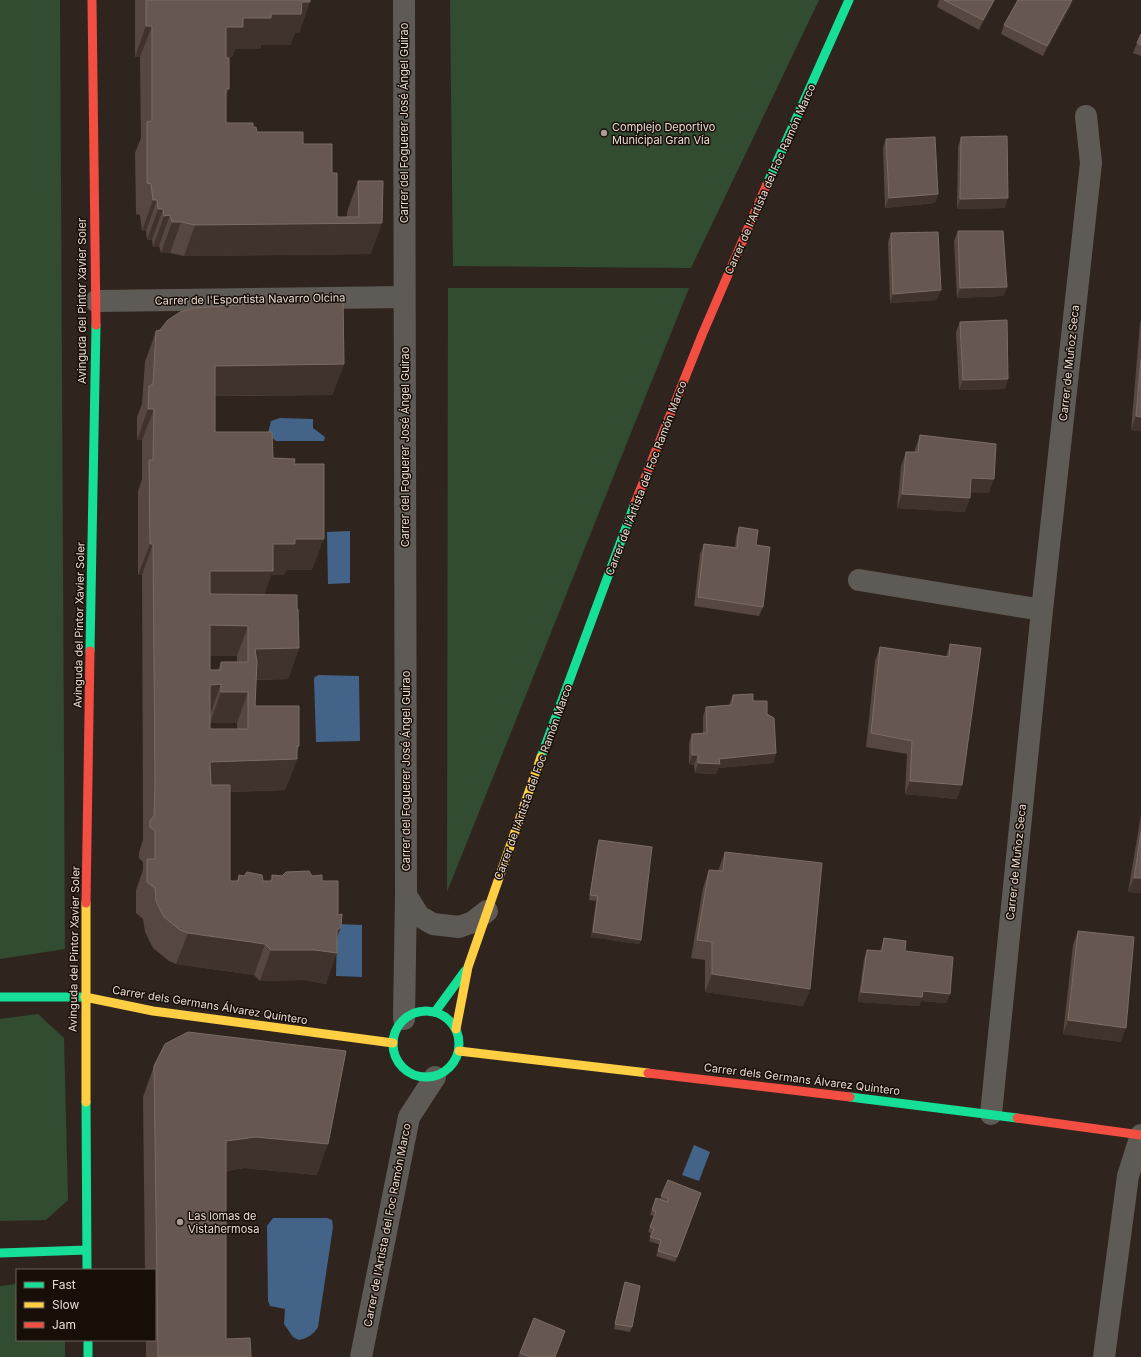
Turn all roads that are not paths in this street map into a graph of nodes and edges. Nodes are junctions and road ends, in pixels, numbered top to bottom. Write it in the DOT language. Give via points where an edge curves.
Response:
graph roads {
  1 [pos="92,0"];
  2 [pos="404,0"];
  3 [pos="849,0"];
  4 [pos="1086,116"];
  5 [pos="404,297"];
  6 [pos="96,301"];
  7 [pos="859,580"];
  8 [pos="1042,610"];
  9 [pos="406,894"];
  10 [pos="488,911"];
  11 [pos="468,967"];
  12 [pos="0,997"];
  13 [pos="85,997"];
  14 [pos="435,1012"];
  15 [pos="404,1019"];
  16 [pos="456,1029"];
  17 [pos="392,1043"];
  18 [pos="459,1051"];
  19 [pos="435,1077"];
  20 [pos="991,1114"];
  21 [pos="1141,1135"];
  22 [pos="86,1250"];
  23 [pos="0,1252"];
  24 [pos="87,1269"];
  25 [pos="88,1341"];
  26 [pos="88,1357"];
  27 [pos="361,1357"];
  28 [pos="1104,1357"];
  1 -- 6 [label="street, Avinguda del Pintor Xavier Soler"];
  2 -- 5 [label="street, Carrer del Foguerer José Ángel Guirao"];
  3 -- 10 [label="street, Carrer de l'Artista del Foc Ramón Marco" via="682,383 598,601"];
  4 -- 8 [label="street, Carrer de Muñoz Seca" via="1090,163"];
  5 -- 6 [label="street, Carrer de l'Esportista Navarro Olcina"];
  5 -- 9 [label="street, Carrer del Foguerer José Ángel Guirao"];
  6 -- 13 [label="street, Avinguda del Pintor Xavier Soler"];
  7 -- 8 [label="street"];
  8 -- 20 [label="street, Carrer de Muñoz Seca"];
  9 -- 10 [label="street" via="419,916 433,924 459,927 474,922"];
  9 -- 15 [label="street, Carrer del Foguerer José Ángel Guirao"];
  10 -- 11 [label="street, Carrer de l'Artista del Foc Ramón Marco"];
  11 -- 14 [label="street, Carrer de l'Artista del Foc Ramón Marco"];
  11 -- 16 [label="street, Carrer de l'Artista del Foc Ramón Marco"];
  12 -- 13 [label="street, Carrer dels Germans Álvarez Quintero"];
  13 -- 17 [label="street, Carrer dels Germans Álvarez Quintero" via="153,1011"];
  13 -- 22 [label="street, Avinguda del Pintor Xavier Soler"];
  14 -- 15 [label="street" via="414,1013"];
  14 -- 16 [label="street" via="447,1018"];
  15 -- 17 [label="street" via="398,1025"];
  16 -- 18 [label="street"];
  17 -- 19 [label="street" via="396,1058 405,1071 420,1077"];
  18 -- 19 [label="street" via="455,1062 447,1071"];
  18 -- 20 [label="street, Carrer dels Germans Álvarez Quintero"];
  19 -- 27 [label="street, Carrer de l'Artista del Foc Ramón Marco" via="409,1117"];
  20 -- 21 [label="street, Carrer dels Germans Álvarez Quintero"];
  21 -- 28 [label="street" via="1128,1176"];
  22 -- 23 [label="street"];
  22 -- 24 [label="street, Avinguda del Pintor Xavier Soler"];
  25 -- 26 [label="street"];
}
